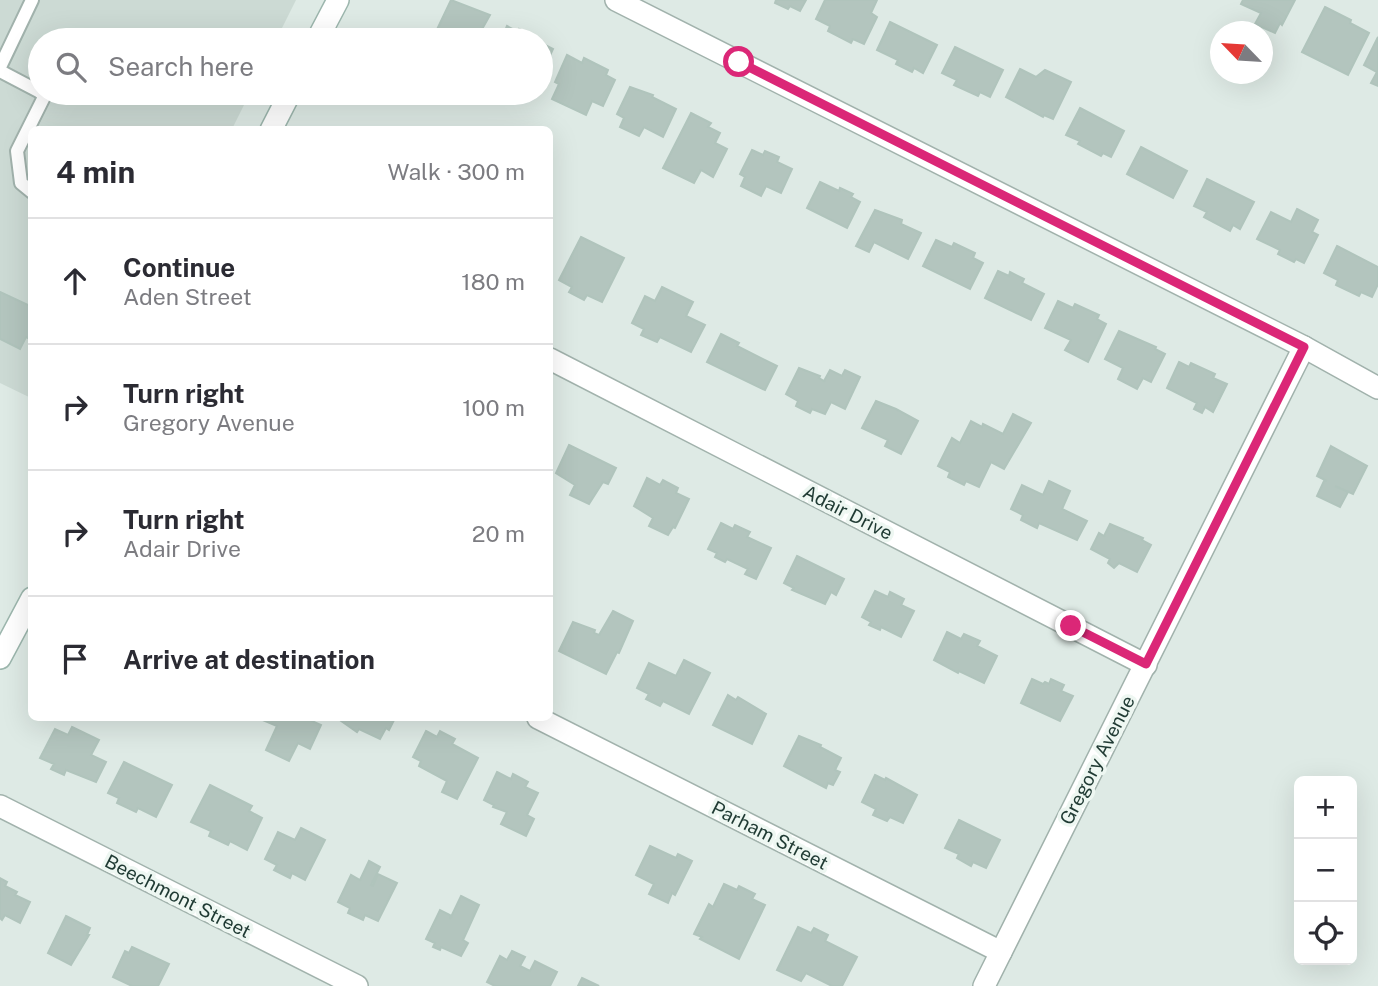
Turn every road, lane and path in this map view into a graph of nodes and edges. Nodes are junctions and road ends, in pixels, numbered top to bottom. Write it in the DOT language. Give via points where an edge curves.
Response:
graph roads {
  1 [pos="33,0"];
  2 [pos="338,0"];
  3 [pos="616,0"];
  4 [pos="323,28"];
  5 [pos="0,69"];
  6 [pos="28,85"];
  7 [pos="39,105"];
  8 [pos="284,105"];
  9 [pos="29,126"];
  10 [pos="273,126"];
  11 [pos="28,128"];
  12 [pos="28,189"];
  13 [pos="1304,347"];
  14 [pos="553,361"];
  15 [pos="1378,388"];
  16 [pos="28,606"];
  17 [pos="0,658"];
  18 [pos="1146,664"];
  19 [pos="544,721"];
  20 [pos="0,806"];
  21 [pos="1001,952"];
  22 [pos="356,986"];
  23 [pos="984,986"];
  1 -- 5 [label="lane"];
  2 -- 4 [label="street"];
  3 -- 13 [label="street"];
  5 -- 6 [label="lane"];
  7 -- 9 [label="lane"];
  8 -- 10 [label="street"];
  11 -- 12 [label="lane" via="17,151 21,183"];
  13 -- 15 [label="street"];
  13 -- 18 [label="street, Gregory Avenue"];
  14 -- 18 [label="street, Adair Drive"];
  16 -- 17 [label="street"];
  18 -- 21 [label="street, Gregory Avenue"];
  19 -- 21 [label="street, Parham Street"];
  20 -- 22 [label="street, Beechmont Street"];
  21 -- 23 [label="street, Gregory Avenue"];
}
